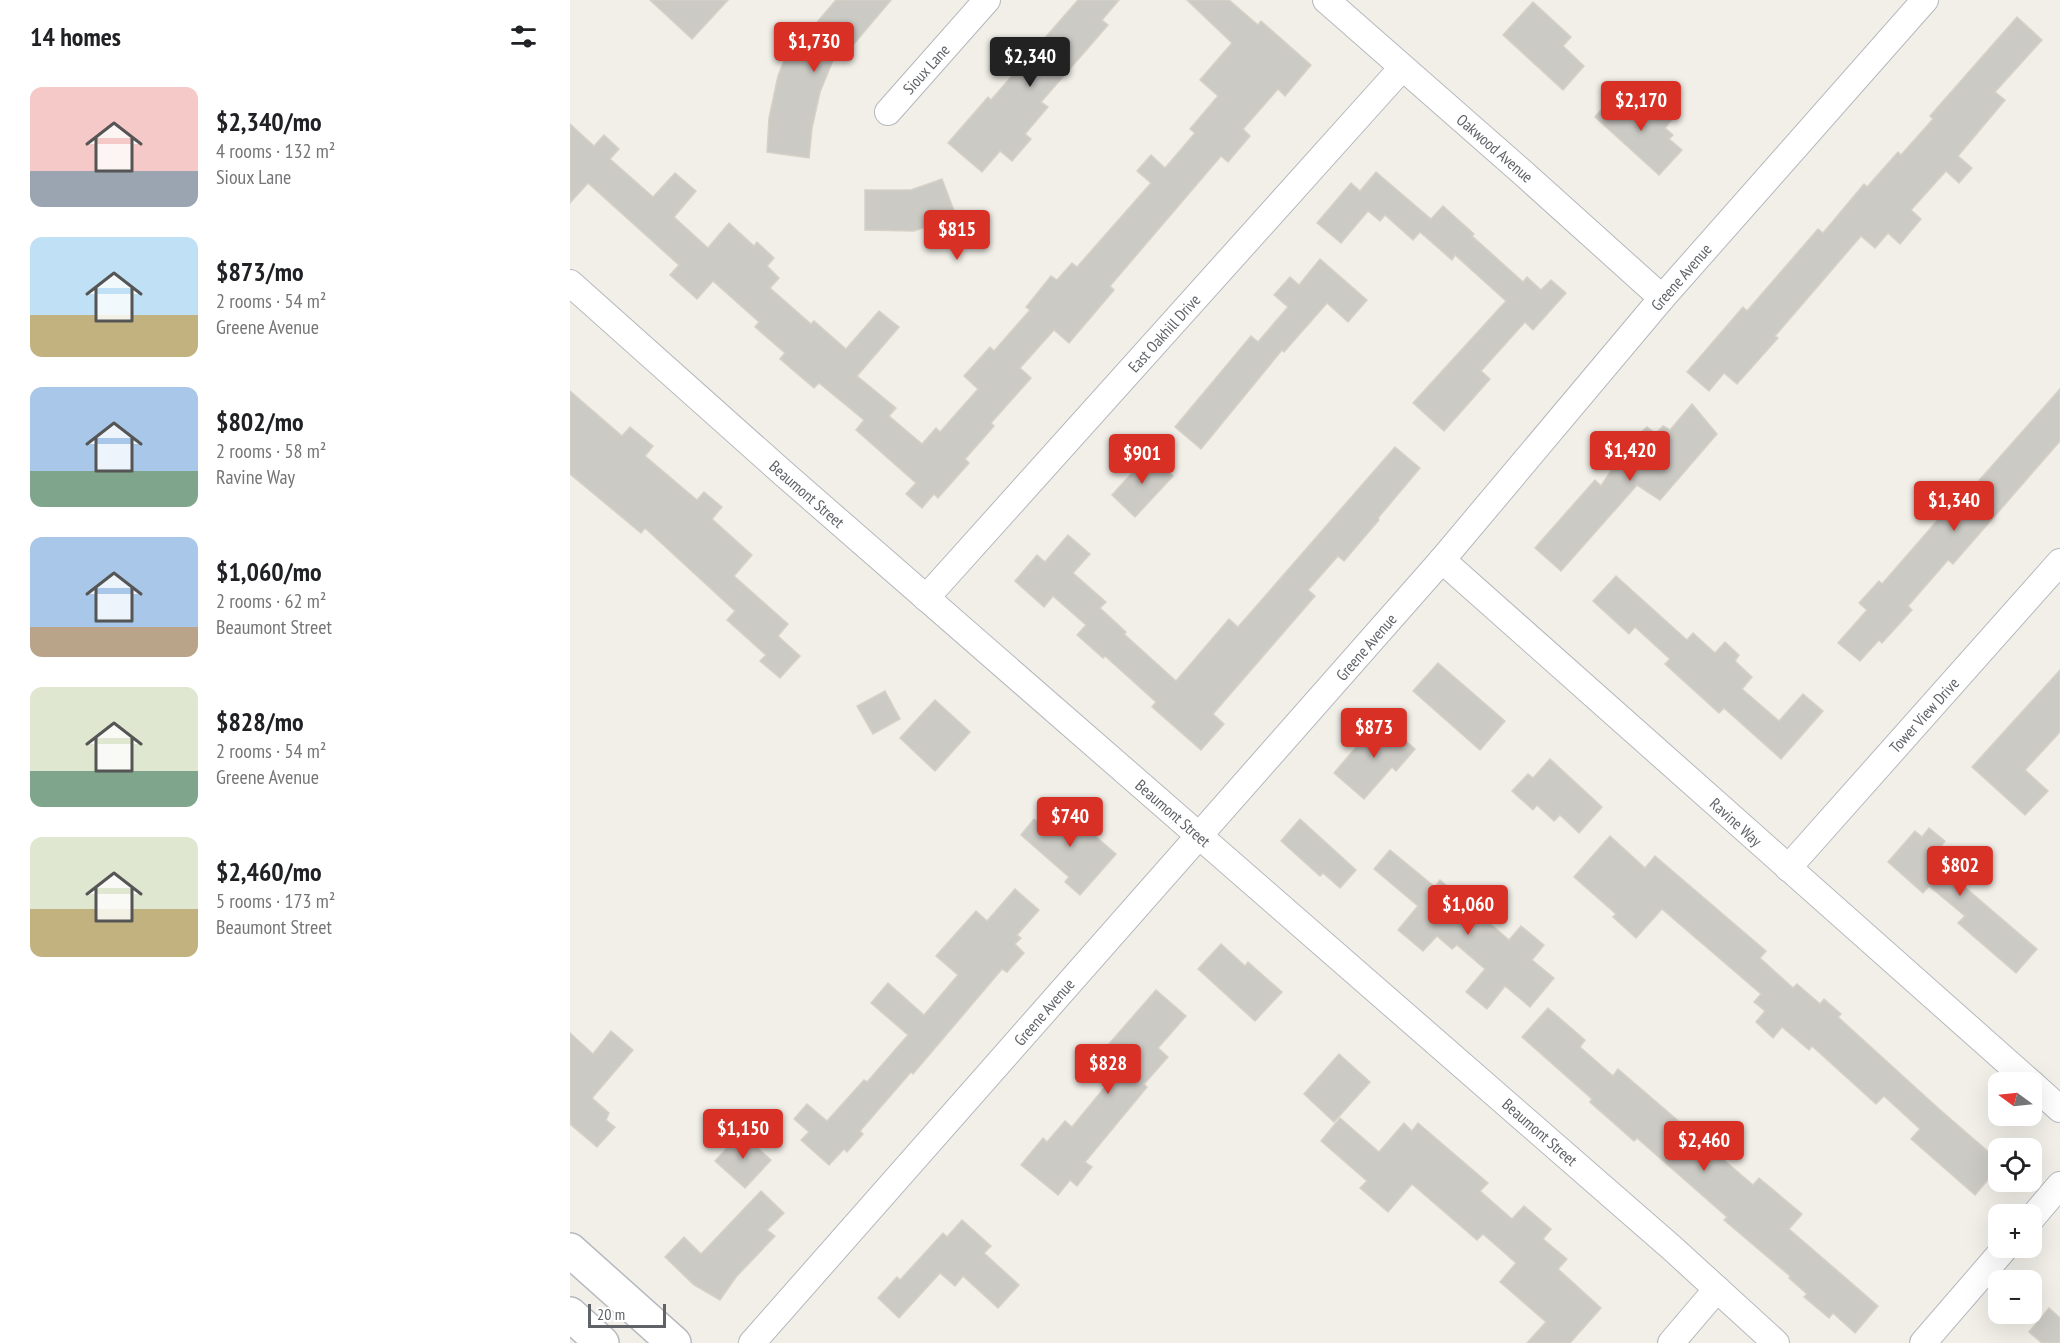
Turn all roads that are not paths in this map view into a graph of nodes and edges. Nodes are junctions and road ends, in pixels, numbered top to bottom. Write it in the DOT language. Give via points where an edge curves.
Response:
graph roads {
  1 [pos="987,0"];
  2 [pos="1326,0"];
  3 [pos="1925,0"];
  4 [pos="1402,68"];
  5 [pos="888,112"];
  6 [pos="570,283"];
  7 [pos="1662,298"];
  8 [pos="1442,561"];
  9 [pos="2060,562"];
  10 [pos="926,598"];
  11 [pos="1200,836"];
  12 [pos="1788,868"];
  13 [pos="2019,1072"];
  14 [pos="2042,1093"];
  15 [pos="2060,1109"];
  16 [pos="2060,1185"];
  17 [pos="2042,1205"];
  18 [pos="570,1250"];
  19 [pos="1996,1258"];
  20 [pos="1717,1289"];
  21 [pos="570,1314"];
  22 [pos="602,1343"];
  23 [pos="674,1343"];
  24 [pos="752,1343"];
  25 [pos="1671,1343"];
  26 [pos="1776,1343"];
  27 [pos="1923,1343"];
  1 -- 5 [label="street, Sioux Lane"];
  2 -- 4 [label="street, Oakwood Avenue"];
  3 -- 7 [label="street, Greene Avenue"];
  4 -- 7 [label="street, Oakwood Avenue"];
  4 -- 10 [label="street, East Oakhill Drive"];
  6 -- 10 [label="street, Beaumont Street"];
  7 -- 8 [label="street, Greene Avenue"];
  8 -- 11 [label="street, Greene Avenue"];
  8 -- 12 [label="street, Ravine Way"];
  9 -- 12 [label="street, Tower View Drive"];
  10 -- 11 [label="street, Beaumont Street"];
  11 -- 20 [label="street, Beaumont Street"];
  11 -- 24 [label="street, Greene Avenue"];
  12 -- 13 [label="street, Ravine Way"];
  14 -- 15 [label="street, Ravine Way"];
  16 -- 17 [label="street"];
  18 -- 23 [label="main road"];
  19 -- 27 [label="street"];
  20 -- 25 [label="street"];
  20 -- 26 [label="street, Beaumont Street"];
  21 -- 22 [label="main road"];
}
